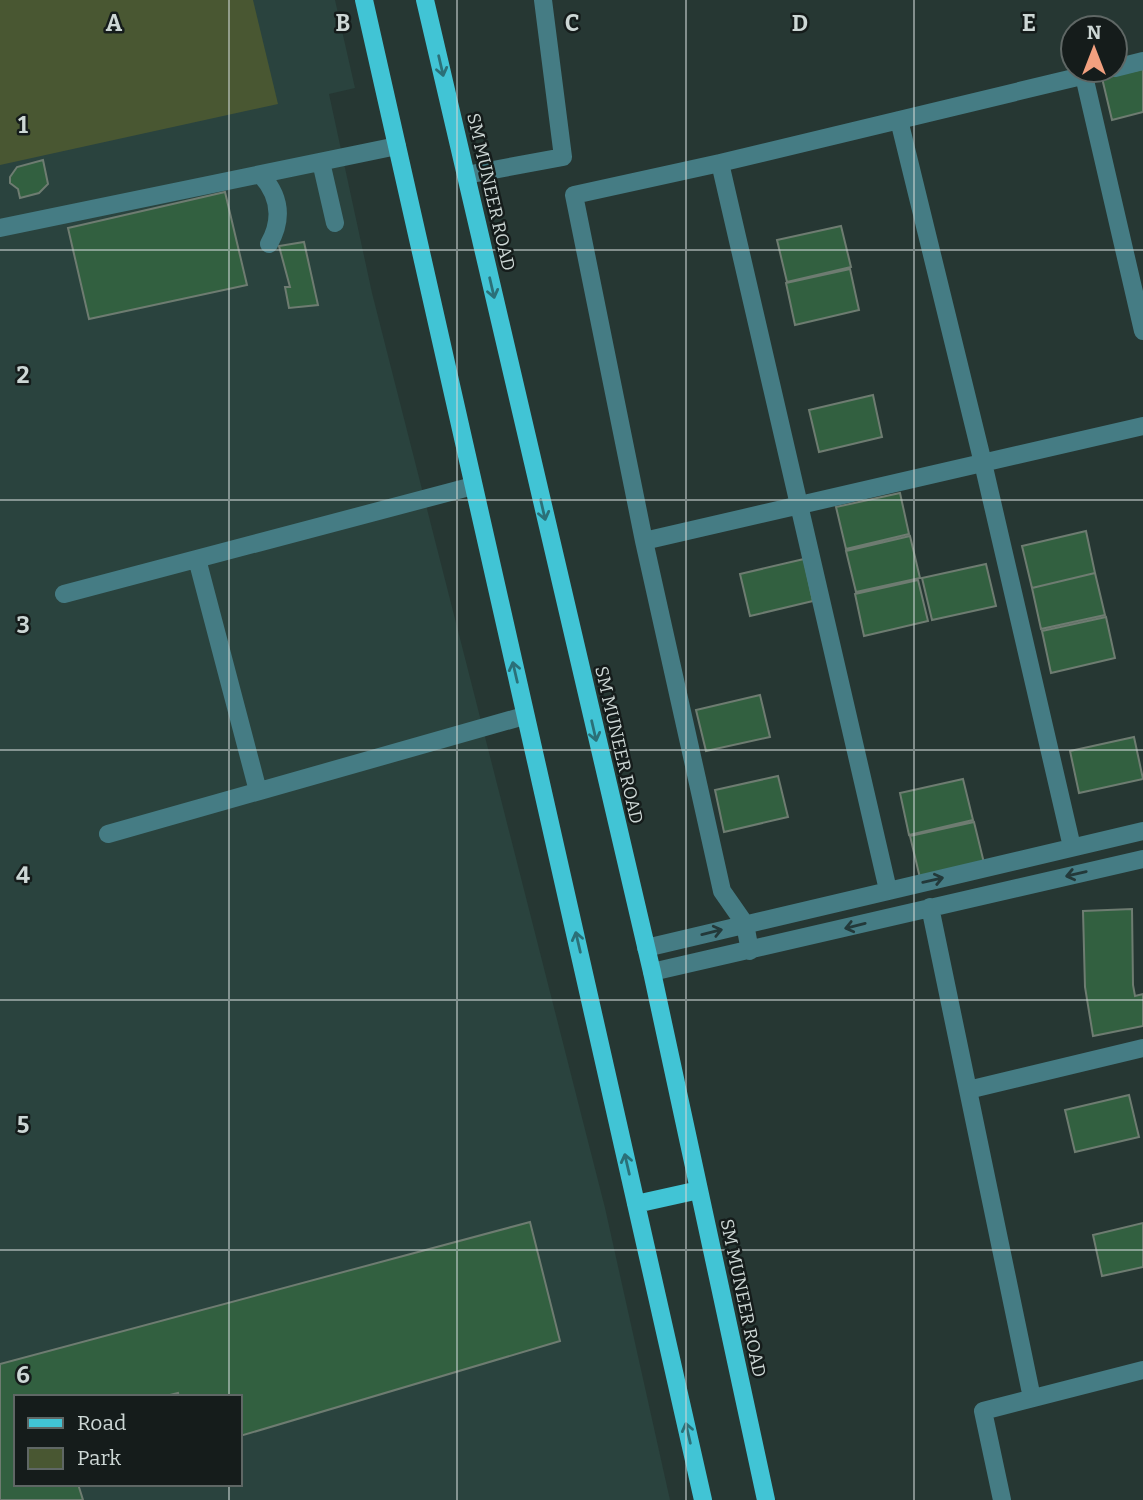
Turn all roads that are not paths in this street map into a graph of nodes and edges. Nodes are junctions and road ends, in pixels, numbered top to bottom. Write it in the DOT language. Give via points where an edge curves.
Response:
graph roads {
  1 [pos="364,0"];
  2 [pos="425,0"];
  3 [pos="543,0"];
  4 [pos="1059,82"];
  5 [pos="1086,84"];
  6 [pos="899,120"];
  7 [pos="397,146"];
  8 [pos="321,162"];
  9 [pos="720,163"];
  10 [pos="466,174"];
  11 [pos="261,175"];
  12 [pos="335,223"];
  13 [pos="0,228"];
  14 [pos="269,244"];
  15 [pos="1143,331"];
  16 [pos="1143,426"];
  17 [pos="983,463"];
  18 [pos="473,486"];
  19 [pos="800,505"];
  20 [pos="644,541"];
  21 [pos="197,559"];
  22 [pos="64,594"];
  23 [pos="524,716"];
  24 [pos="258,791"];
  25 [pos="1143,831"];
  26 [pos="108,834"];
  27 [pos="1072,847"];
  28 [pos="1143,859"];
  29 [pos="888,890"];
  30 [pos="930,907"];
  31 [pos="745,923"];
  32 [pos="646,948"];
  33 [pos="750,951"];
  34 [pos="652,972"];
  35 [pos="1142,1050"];
  36 [pos="968,1090"];
  37 [pos="699,1190"];
  38 [pos="636,1204"];
  39 [pos="1143,1370"];
  40 [pos="1032,1398"];
  41 [pos="703,1500"];
  42 [pos="766,1500"];
  43 [pos="1002,1500"];
  1 -- 7 [label="main road"];
  2 -- 10 [label="main road, SM MUNEER ROAD, one-way"];
  3 -- 10 [label="street" via="563,158"];
  4 -- 6 [label="street"];
  5 -- 15 [label="street"];
  6 -- 9 [label="street"];
  6 -- 17 [label="street"];
  7 -- 8 [label="street"];
  7 -- 18 [label="main road"];
  8 -- 11 [label="street"];
  8 -- 12 [label="street"];
  9 -- 19 [label="street"];
  9 -- 20 [label="street" via="574,195"];
  10 -- 32 [label="main road, SM MUNEER ROAD, one-way"];
  11 -- 13 [label="street"];
  11 -- 14 [label="street" via="270,184 278,208"];
  16 -- 17 [label="street"];
  17 -- 19 [label="street"];
  17 -- 27 [label="street"];
  18 -- 21 [label="street"];
  23 -- 18 [label="main road, one-way"];
  19 -- 20 [label="street"];
  19 -- 29 [label="street"];
  20 -- 31 [label="street" via="722,891"];
  21 -- 22 [label="street"];
  21 -- 24 [label="street"];
  23 -- 24 [label="street"];
  38 -- 23 [label="main road, one-way"];
  24 -- 26 [label="street"];
  25 -- 27 [label="street"];
  29 -- 27 [label="street, one-way"];
  28 -- 30 [label="street, one-way"];
  29 -- 31 [label="street"];
  30 -- 33 [label="street, one-way"];
  30 -- 36 [label="street"];
  32 -- 31 [label="street, one-way"];
  31 -- 33 [label="street"];
  32 -- 34 [label="main road, SM MUNEER ROAD"];
  33 -- 34 [label="street"];
  34 -- 37 [label="main road, SM MUNEER ROAD"];
  35 -- 36 [label="street"];
  36 -- 40 [label="street"];
  37 -- 38 [label="main road"];
  37 -- 42 [label="main road, SM MUNEER ROAD"];
  41 -- 38 [label="main road, one-way"];
  39 -- 40 [label="street"];
  40 -- 43 [label="street" via="983,1411"];
}
